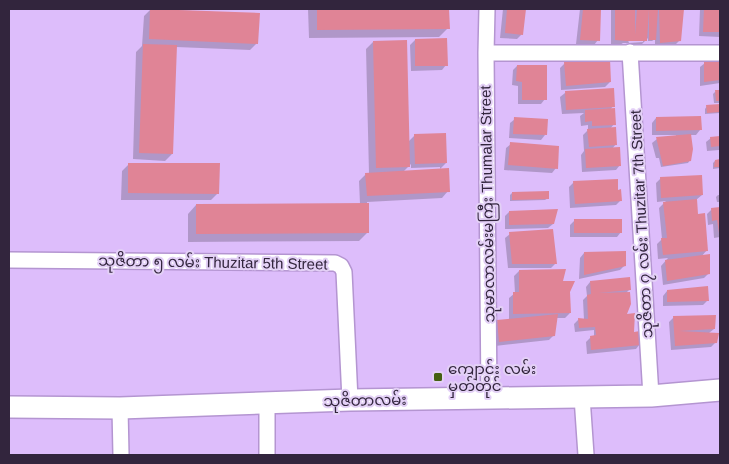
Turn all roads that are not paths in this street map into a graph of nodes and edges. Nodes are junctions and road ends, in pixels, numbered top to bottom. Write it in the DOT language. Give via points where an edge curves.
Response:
graph roads {
  1 [pos="487,9"];
  2 [pos="630,52"];
  3 [pos="720,52"];
  4 [pos="486,53"];
  5 [pos="9,260"];
  6 [pos="720,390"];
  7 [pos="651,396"];
  8 [pos="582,397"];
  9 [pos="489,399"];
  10 [pos="350,400"];
  11 [pos="267,402"];
  12 [pos="9,407"];
  13 [pos="120,408"];
  14 [pos="122,455"];
  15 [pos="267,455"];
  16 [pos="586,455"];
  1 -- 4 [label="street, သုမာလာလမ်းမကြီး Thumalar Street"];
  2 -- 3 [label="street"];
  2 -- 4 [label="street"];
  2 -- 7 [label="street, သုဇိတာ ၇ လမ်း Thuzitar 7th Street"];
  4 -- 9 [label="street, သုမာလာလမ်းမကြီး Thumalar Street"];
  5 -- 10 [label="street, သုဇိတာ ၅ လမ်း Thuzitar 5th Street" via="336,263 344,272"];
  6 -- 7 [label="main road, သုဇိတာလမ်း"];
  7 -- 8 [label="main road, သုဇိတာလမ်း"];
  8 -- 9 [label="main road, သုဇိတာလမ်း"];
  8 -- 16 [label="street"];
  9 -- 10 [label="main road, သုဇိတာလမ်း"];
  10 -- 11 [label="main road, သုဇိတာလမ်း"];
  11 -- 13 [label="main road, သုဇိတာလမ်း"];
  11 -- 15 [label="street"];
  12 -- 13 [label="main road, သုဇိတာလမ်း"];
  13 -- 14 [label="street"];
}
